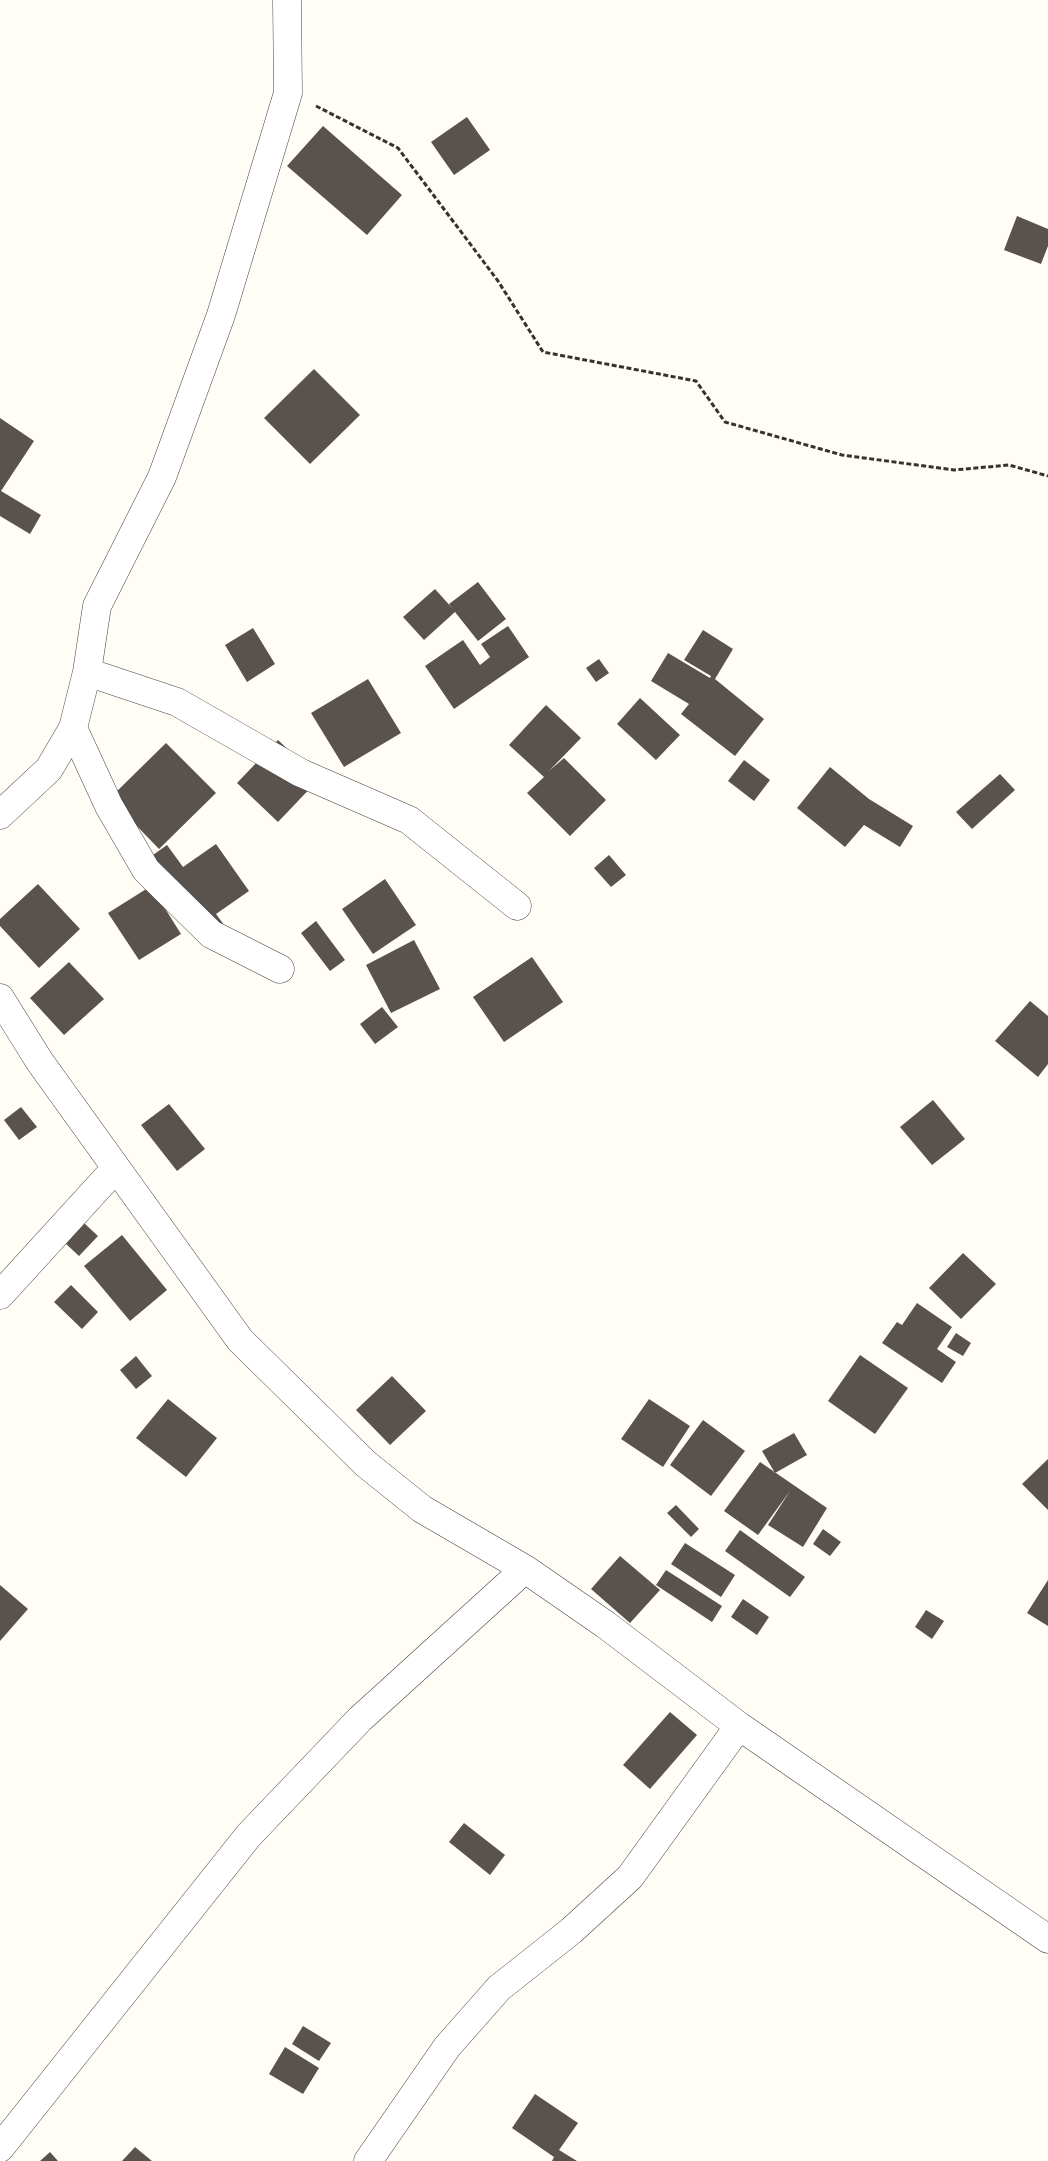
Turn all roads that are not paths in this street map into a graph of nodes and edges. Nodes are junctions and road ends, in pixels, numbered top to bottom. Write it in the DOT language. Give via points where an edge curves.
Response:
graph roads {
  1 [pos="287,0"];
  2 [pos="87,672"];
  3 [pos="73,728"];
  4 [pos="0,815"];
  5 [pos="517,906"];
  6 [pos="280,969"];
  7 [pos="0,998"];
  8 [pos="116,1168"];
  9 [pos="0,1295"];
  10 [pos="525,1569"];
  11 [pos="739,1726"];
  12 [pos="1048,1938"];
  13 [pos="0,2148"];
  14 [pos="368,2161"];
  1 -- 2 [label="street" via="288,92 220,315 165,468 97,606"];
  2 -- 3 [label="street"];
  2 -- 5 [label="street" via="177,702 301,773 409,820"];
  3 -- 4 [label="street" via="49,769"];
  3 -- 6 [label="street" via="109,806 146,870 211,934"];
  7 -- 8 [label="street" via="40,1062"];
  8 -- 9 [label="street"];
  8 -- 10 [label="street" via="240,1340 366,1464 422,1509"];
  10 -- 11 [label="street" via="661,1664"];
  10 -- 13 [label="street" via="360,1720 249,1835"];
  11 -- 12 [label="street"];
  11 -- 14 [label="street" via="630,1877 571,1931 499,1988 447,2047"];
}
